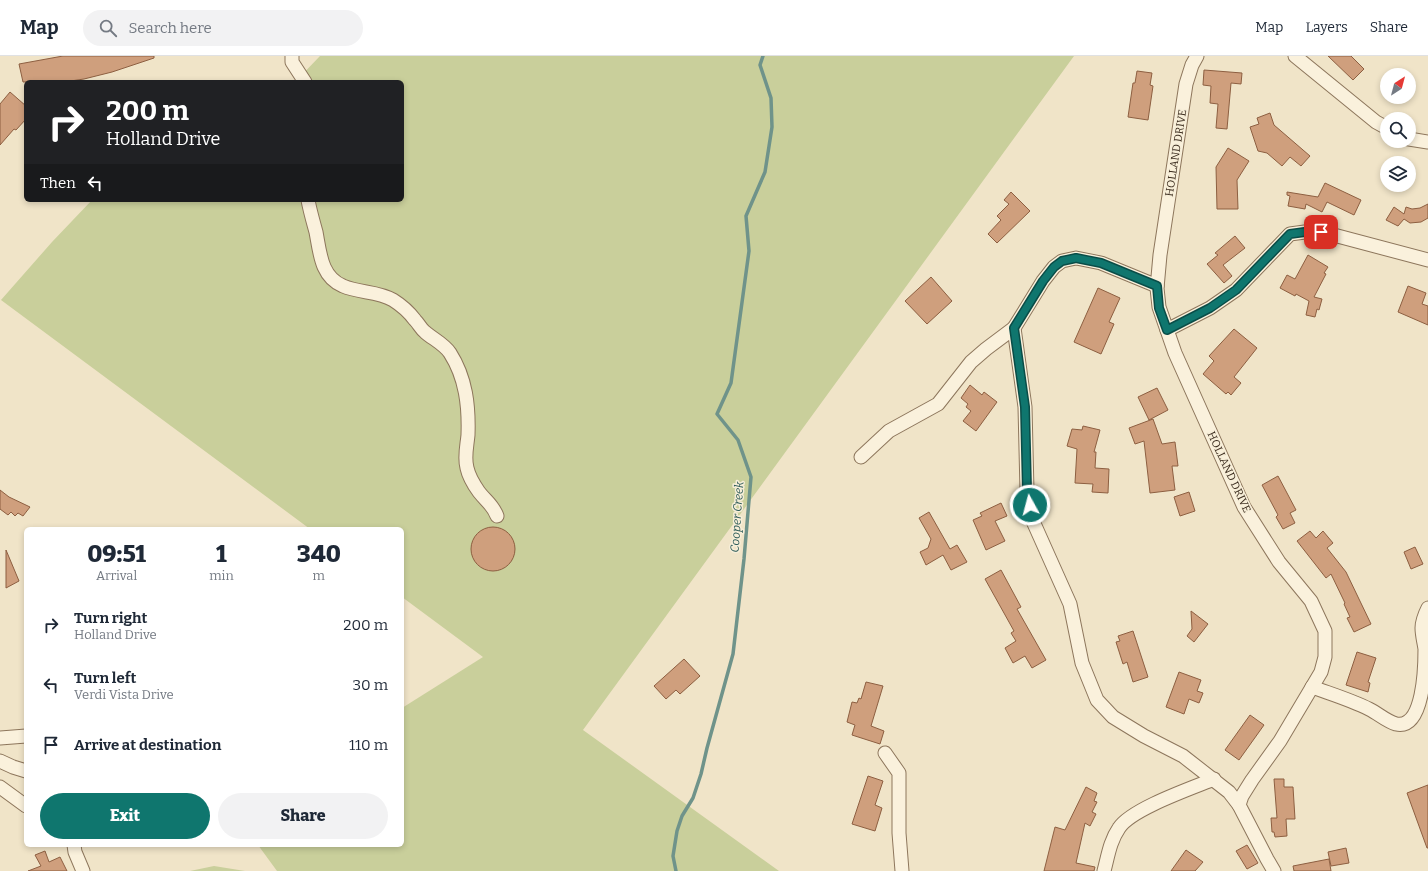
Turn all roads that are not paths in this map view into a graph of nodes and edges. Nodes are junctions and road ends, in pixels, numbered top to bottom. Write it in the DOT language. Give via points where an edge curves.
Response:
graph roads {
  1 [pos="292,56"];
  2 [pos="1197,56"];
  3 [pos="1295,56"];
  4 [pos="304,80"];
  5 [pos="1380,124"];
  6 [pos="1416,140"];
  7 [pos="1428,142"];
  8 [pos="308,202"];
  9 [pos="1428,260"];
  10 [pos="1157,286"];
  11 [pos="1014,328"];
  12 [pos="1167,330"];
  13 [pos="861,457"];
  14 [pos="497,516"];
  15 [pos="1428,608"];
  16 [pos="1312,687"];
  17 [pos="24,736"];
  18 [pos="0,738"];
  19 [pos="885,753"];
  20 [pos="0,761"];
  21 [pos="24,770"];
  22 [pos="1214,779"];
  23 [pos="0,787"];
  24 [pos="24,805"];
  25 [pos="1239,805"];
  26 [pos="74,847"];
  27 [pos="83,871"];
  28 [pos="902,871"];
  29 [pos="1104,871"];
  30 [pos="1274,871"];
  1 -- 4 [label="street" via="292,62"];
  2 -- 10 [label="street, HOLLAND DRIVE" via="1186,84"];
  3 -- 5 [label="street"];
  6 -- 7 [label="street"];
  8 -- 14 [label="street" via="322,263 330,277 343,286 391,299 403,307 424,331 449,351 458,366 467,397 466,466 474,485"];
  9 -- 12 [label="street" via="1330,234 1312,231 1290,234 1236,290 1210,308"];
  10 -- 11 [label="street" via="1101,263 1076,258 1062,261 1043,281"];
  10 -- 12 [label="street, HOLLAND DRIVE" via="1159,308"];
  11 -- 13 [label="street" via="971,362 938,404 889,430"];
  11 -- 22 [label="street" via="1025,407 1027,491 1032,519 1070,604 1082,663 1097,700 1113,716 1144,736 1184,756"];
  12 -- 16 [label="street, HOLLAND DRIVE" via="1175,354 1244,507 1279,562 1311,601 1325,631 1325,657 1321,672"];
  15 -- 16 [label="street" via="1422,627 1425,648 1424,676 1418,705 1413,717 1406,723 1389,722 1370,710"];
  16 -- 25 [label="street, HOLLAND DRIVE" via="1280,741 1242,796"];
  17 -- 18 [label="street"];
  19 -- 28 [label="street" via="899,774"];
  20 -- 21 [label="street"];
  22 -- 25 [label="street"];
  22 -- 29 [label="street" via="1131,816 1120,826 1111,843"];
  23 -- 24 [label="street"];
  25 -- 30 [label="street"];
  26 -- 27 [label="street"];
}
